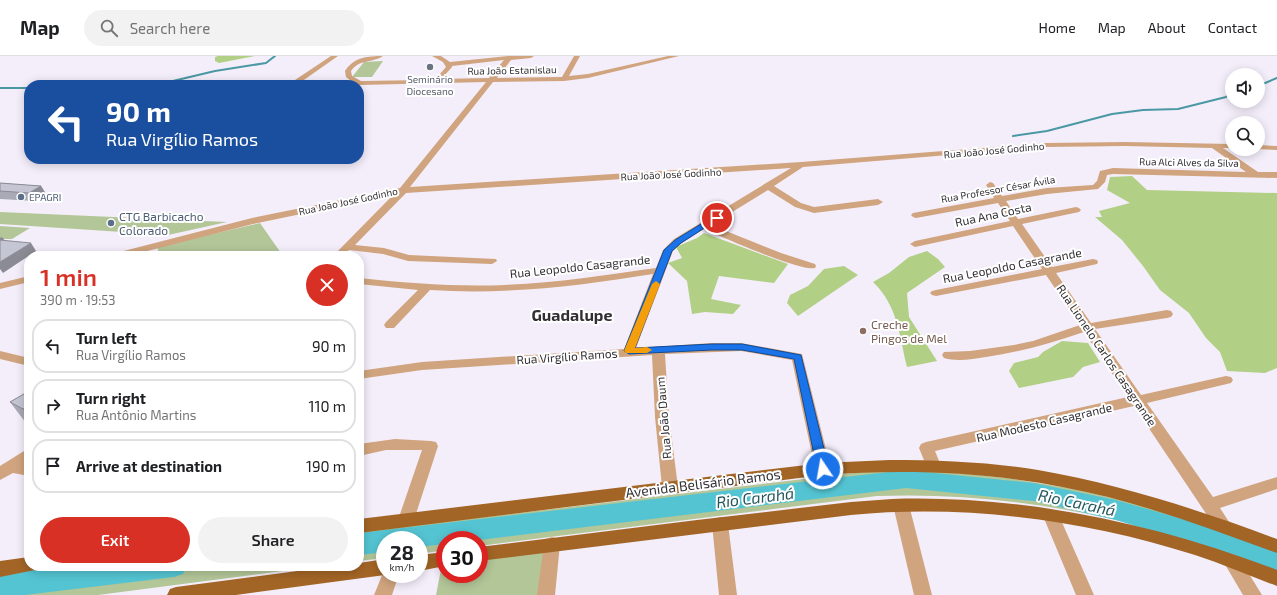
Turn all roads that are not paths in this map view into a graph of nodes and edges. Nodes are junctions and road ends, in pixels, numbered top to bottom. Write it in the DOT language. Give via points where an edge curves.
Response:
graph roads {
  1 [pos="335,56"];
  2 [pos="380,56"];
  3 [pos="435,56"];
  4 [pos="531,56"];
  5 [pos="577,56"];
  6 [pos="641,56"];
  7 [pos="676,56"];
  8 [pos="510,57"];
  9 [pos="448,64"];
  10 [pos="642,64"];
  11 [pos="564,79"];
  12 [pos="300,80"];
  13 [pos="354,80"];
  14 [pos="492,81"];
  15 [pos="428,82"];
  16 [pos="364,83"];
  17 [pos="1214,146"];
  18 [pos="1225,146"];
  19 [pos="1265,147"];
  20 [pos="1277,148"];
  21 [pos="801,166"];
  22 [pos="1255,174"];
  23 [pos="1277,174"];
  24 [pos="1102,176"];
  25 [pos="990,185"];
  26 [pos="768,186"];
  27 [pos="403,190"];
  28 [pos="1000,200"];
  29 [pos="878,202"];
  30 [pos="1076,210"];
  31 [pos="916,215"];
  32 [pos="1016,223"];
  33 [pos="704,226"];
  34 [pos="915,244"];
  35 [pos="347,247"];
  36 [pos="135,251"];
  37 [pos="343,251"];
  38 [pos="492,261"];
  39 [pos="1093,262"];
  40 [pos="811,266"];
  41 [pos="661,270"];
  42 [pos="1049,271"];
  43 [pos="24,280"];
  44 [pos="364,281"];
  45 [pos="0,286"];
  46 [pos="427,287"];
  47 [pos="936,293"];
  48 [pos="1167,314"];
  49 [pos="390,325"];
  50 [pos="1087,327"];
  51 [pos="658,350"];
  52 [pos="629,351"];
  53 [pos="0,355"];
  54 [pos="948,356"];
  55 [pos="24,361"];
  56 [pos="364,374"];
  57 [pos="1226,380"];
  58 [pos="1138,400"];
  59 [pos="364,449"];
  60 [pos="24,458"];
  61 [pos="933,466"];
  62 [pos="823,469"];
  63 [pos="6,470"];
  64 [pos="24,470"];
  65 [pos="1277,483"];
  66 [pos="670,487"];
  67 [pos="1209,504"];
  68 [pos="901,505"];
  69 [pos="1051,516"];
  70 [pos="406,520"];
  71 [pos="720,524"];
  72 [pos="364,525"];
  73 [pos="1223,525"];
  74 [pos="552,544"];
  75 [pos="1277,546"];
  76 [pos="488,553"];
  77 [pos="1232,561"];
  78 [pos="24,566"];
  79 [pos="0,569"];
  80 [pos="376,569"];
  81 [pos="362,571"];
  82 [pos="364,571"];
  83 [pos="1277,578"];
  84 [pos="387,583"];
  85 [pos="260,589"];
  86 [pos="176,595"];
  87 [pos="383,595"];
  88 [pos="546,595"];
  89 [pos="728,595"];
  90 [pos="923,595"];
  91 [pos="1085,595"];
  92 [pos="1253,595"];
  1 -- 12 [label="street"];
  2 -- 13 [label="street" via="362,60 349,68 349,77"];
  3 -- 9 [label="street"];
  4 -- 8 [label="street"];
  5 -- 11 [label="street"];
  6 -- 10 [label="street"];
  7 -- 10 [label="street, Rua João Estanislau"];
  8 -- 9 [label="street"];
  8 -- 14 [label="street"];
  9 -- 15 [label="street" via="446,71"];
  10 -- 11 [label="street, Rua João Estanislau"];
  11 -- 14 [label="street, Rua João Estanislau"];
  14 -- 15 [label="street, Rua João Estanislau"];
  14 -- 27 [label="street"];
  15 -- 16 [label="street, Rua João Estanislau"];
  17 -- 18 [label="street, Rua João José Godinho"];
  17 -- 21 [label="street, Rua João José Godinho" via="1063,145"];
  17 -- 22 [label="street"];
  19 -- 20 [label="street"];
  21 -- 26 [label="street"];
  21 -- 27 [label="street, Rua João José Godinho"];
  22 -- 23 [label="street, Rua Alci Alves da Silva"];
  22 -- 24 [label="street, Rua Alci Alves da Silva" via="1113,171"];
  24 -- 28 [label="street, Rua Professor César Ávila" via="1101,182 1095,187 1047,191"];
  25 -- 28 [label="street, Rua Lionelo Carlos Casagrande"];
  26 -- 29 [label="street" via="798,205 814,210"];
  26 -- 33 [label="street"];
  27 -- 35 [label="street"];
  27 -- 36 [label="street, Rua João José Godinho" via="252,221"];
  28 -- 31 [label="street, Rua Professor César Ávila"];
  28 -- 32 [label="street, Rua Lionelo Carlos Casagrande"];
  30 -- 32 [label="street, Rua Ana Costa"];
  32 -- 34 [label="street, Rua Ana Costa"];
  32 -- 42 [label="street, Rua Lionelo Carlos Casagrande"];
  33 -- 40 [label="street"];
  33 -- 41 [label="street" via="672,246 666,254"];
  35 -- 37 [label="street"];
  35 -- 38 [label="street" via="384,251 408,258"];
  39 -- 42 [label="street, Rua Leopoldo Casagrande"];
  41 -- 46 [label="street, Rua Leopoldo Casagrande" via="525,287"];
  41 -- 52 [label="street"];
  42 -- 47 [label="street, Rua Leopoldo Casagrande"];
  42 -- 50 [label="street, Rua Lionelo Carlos Casagrande"];
  43 -- 45 [label="street"];
  44 -- 46 [label="street, Rua Leopoldo Casagrande"];
  46 -- 49 [label="street"];
  48 -- 50 [label="street"];
  50 -- 54 [label="street" via="1014,349 970,356"];
  50 -- 58 [label="street, Rua Lionelo Carlos Casagrande"];
  51 -- 52 [label="street, Rua Virgílio Ramos"];
  51 -- 62 [label="street, Rua Virgílio Ramos" via="742,347 798,357"];
  51 -- 66 [label="street, Rua João Daum"];
  52 -- 56 [label="street, Rua Virgílio Ramos" via="422,366"];
  53 -- 55 [label="street"];
  57 -- 58 [label="street, Rua Modesto Casagrande"];
  58 -- 61 [label="street, Rua Modesto Casagrande" via="926,448"];
  58 -- 67 [label="street, Rua Lionelo Carlos Casagrande"];
  59 -- 70 [label="street" via="391,444 431,446"];
  60 -- 63 [label="street"];
  61 -- 62 [label="main road, Avenida Belisário Ramos" via="873,465"];
  61 -- 73 [label="main road, Avenida Belisário Ramos" via="1001,471 1084,485"];
  62 -- 66 [label="main road, Avenida Belisário Ramos"];
  63 -- 64 [label="street"];
  65 -- 67 [label="street"];
  66 -- 70 [label="main road, Avenida Belisário Ramos"];
  67 -- 73 [label="street, Rua Lionelo Carlos Casagrande"];
  68 -- 69 [label="main road" via="973,507"];
  68 -- 71 [label="main road"];
  68 -- 90 [label="street"];
  69 -- 77 [label="main road" via="1130,531"];
  69 -- 91 [label="street"];
  70 -- 72 [label="main road, Avenida Belisário Ramos"];
  71 -- 74 [label="main road"];
  71 -- 89 [label="street"];
  73 -- 75 [label="main road, Avenida Belisário Ramos"];
  74 -- 76 [label="main road"];
  74 -- 88 [label="street"];
  77 -- 83 [label="main road"];
  77 -- 92 [label="street"];
  78 -- 79 [label="main road"];
  80 -- 82 [label="main road"];
  81 -- 85 [label="main road"];
  84 -- 87 [label="street"];
  85 -- 86 [label="main road"];
}
